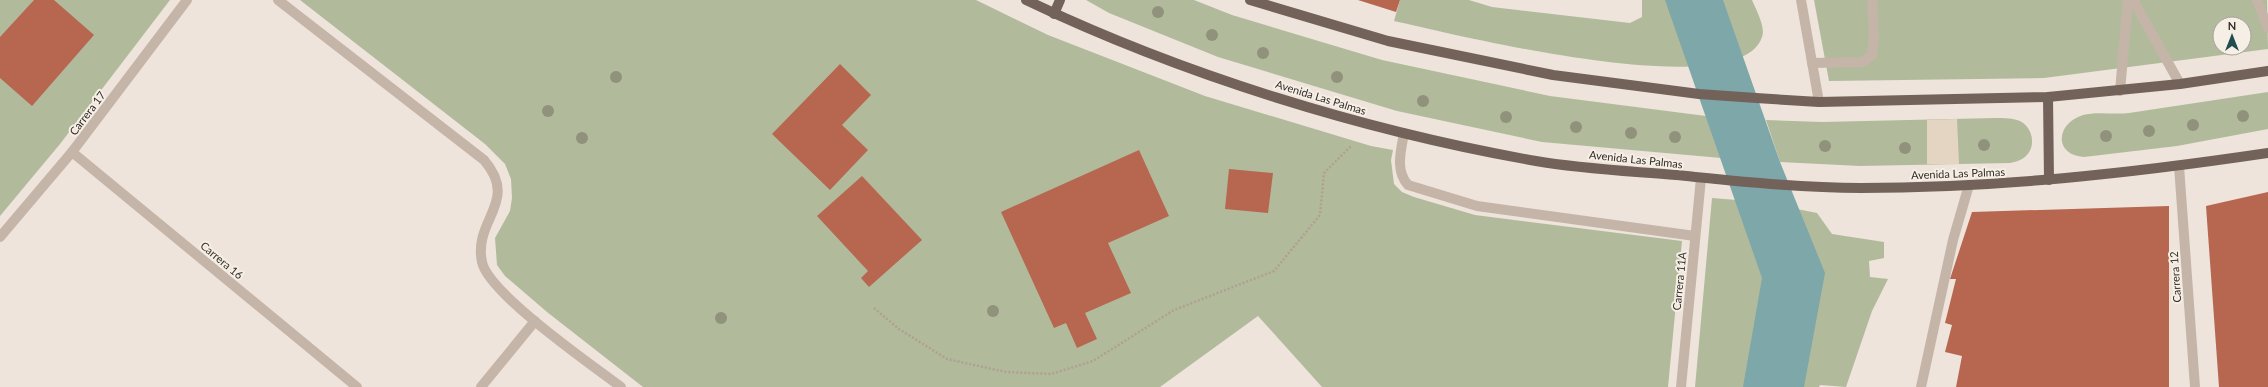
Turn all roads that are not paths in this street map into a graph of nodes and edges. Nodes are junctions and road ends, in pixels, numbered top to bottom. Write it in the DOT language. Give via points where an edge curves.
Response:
graph roads {
  1 [pos="187,0"];
  2 [pos="278,0"];
  3 [pos="1026,0"];
  4 [pos="1060,0"];
  5 [pos="1250,0"];
  6 [pos="1801,0"];
  7 [pos="1872,0"];
  8 [pos="2128,0"];
  9 [pos="2133,0"];
  10 [pos="2257,0"];
  11 [pos="1054,14"];
  12 [pos="2268,28"];
  13 [pos="1812,63"];
  14 [pos="2268,71"];
  15 [pos="2180,84"];
  16 [pos="2120,91"];
  17 [pos="2048,97"];
  18 [pos="1819,102"];
  19 [pos="1404,133"];
  20 [pos="72,152"];
  21 [pos="2268,153"];
  22 [pos="2179,166"];
  23 [pos="1701,178"];
  24 [pos="2049,180"];
  25 [pos="1969,185"];
  26 [pos="1696,236"];
  27 [pos="0,237"];
  28 [pos="535,321"];
  29 [pos="357,387"];
  30 [pos="481,387"];
  31 [pos="621,387"];
  32 [pos="1681,387"];
  33 [pos="1920,387"];
  34 [pos="2195,387"];
  1 -- 20 [label="street, Carrera 17"];
  2 -- 28 [label="street" via="491,168 499,194 482,234 482,262 493,284"];
  3 -- 11 [label="main road, Avenida Las Palmas"];
  4 -- 11 [label="main road"];
  5 -- 18 [label="main road" via="1388,41 1553,75 1699,94"];
  6 -- 13 [label="street"];
  7 -- 13 [label="street" via="1872,56 1863,62"];
  8 -- 16 [label="street"];
  9 -- 15 [label="street"];
  10 -- 12 [label="street"];
  11 -- 19 [label="main road, Avenida Las Palmas" via="1212,76"];
  13 -- 18 [label="street"];
  14 -- 15 [label="main road"];
  15 -- 16 [label="main road"];
  16 -- 17 [label="main road"];
  17 -- 18 [label="main road"];
  17 -- 24 [label="main road"];
  19 -- 23 [label="main road, Avenida Las Palmas" via="1539,162"];
  19 -- 26 [label="street" via="1400,162 1402,179 1408,185 1477,206"];
  20 -- 27 [label="street, Carrera 17"];
  20 -- 29 [label="street, Carrera 16"];
  21 -- 22 [label="main road, Avenida Las Palmas"];
  22 -- 24 [label="main road, Avenida Las Palmas"];
  22 -- 34 [label="street, Carrera 12"];
  23 -- 25 [label="main road, Avenida Las Palmas" via="1859,188"];
  23 -- 26 [label="street, Carrera 11A"];
  24 -- 25 [label="main road, Avenida Las Palmas"];
  25 -- 33 [label="street" via="1953,240"];
  26 -- 32 [label="street, Carrera 11A"];
  28 -- 30 [label="street"];
  28 -- 31 [label="street"];
}
